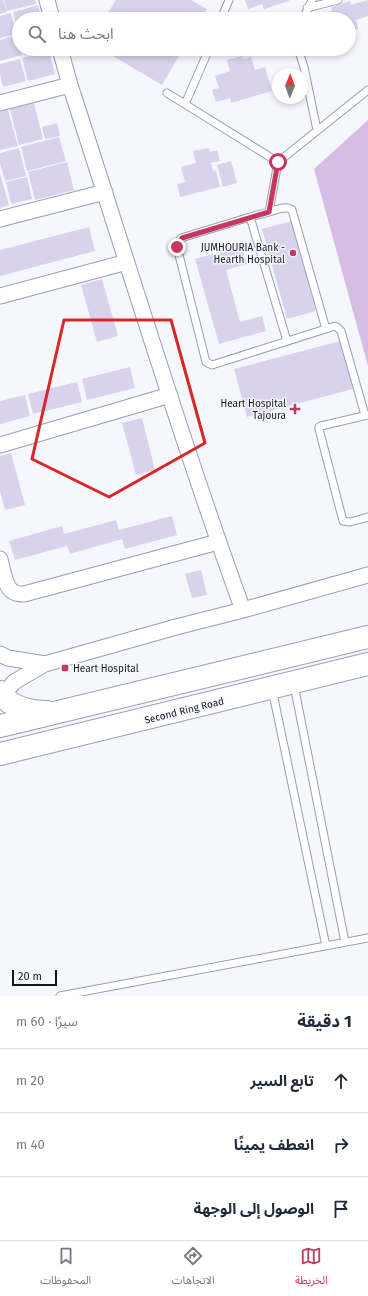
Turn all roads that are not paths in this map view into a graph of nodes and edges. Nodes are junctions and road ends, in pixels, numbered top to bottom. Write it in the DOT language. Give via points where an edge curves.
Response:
graph roads {
  1 [pos="47,0"];
  2 [pos="229,0"];
  3 [pos="312,0"];
  4 [pos="338,0"];
  5 [pos="307,8"];
  6 [pos="50,12"];
  7 [pos="225,12"];
  8 [pos="306,12"];
  9 [pos="62,56"];
  10 [pos="206,56"];
  11 [pos="300,56"];
  12 [pos="70,85"];
  13 [pos="368,90"];
  14 [pos="167,93"];
  15 [pos="0,103"];
  16 [pos="185,104"];
  17 [pos="317,130"];
  18 [pos="278,162"];
  19 [pos="105,192"];
  20 [pos="269,212"];
  21 [pos="250,217"];
  22 [pos="0,219"];
  23 [pos="127,262"];
  24 [pos="0,296"];
  25 [pos="326,329"];
  26 [pos="287,341"];
  27 [pos="170,396"];
  28 [pos="367,415"];
  29 [pos="0,445"];
  30 [pos="368,517"];
  31 [pos="218,542"];
  32 [pos="0,559"];
  33 [pos="368,574"];
  34 [pos="243,610"];
  35 [pos="368,637"];
  36 [pos="0,654"];
  37 [pos="45,664"];
  38 [pos="368,664"];
  39 [pos="293,683"];
  40 [pos="272,689"];
  41 [pos="2,694"];
  42 [pos="64,711"];
  43 [pos="0,726"];
  44 [pos="4,753"];
  45 [pos="368,938"];
  46 [pos="345,942"];
  47 [pos="326,946"];
  48 [pos="60,996"];
  1 -- 6 [label="street"];
  2 -- 7 [label="lane"];
  3 -- 5 [label="lane"];
  4 -- 5 [label="lane"];
  5 -- 8 [label="lane"];
  9 -- 12 [label="street"];
  10 -- 16 [label="lane"];
  11 -- 17 [label="lane"];
  12 -- 15 [label="street"];
  12 -- 19 [label="street"];
  13 -- 17 [label="lane"];
  14 -- 16 [label="lane"];
  16 -- 18 [label="lane"];
  17 -- 18 [label="lane"];
  18 -- 20 [label="lane"];
  19 -- 22 [label="street"];
  19 -- 23 [label="street"];
  20 -- 21 [label="lane"];
  20 -- 25 [label="lane" via="286,208 292,210"];
  21 -- 26 [label="lane"];
  21 -- 26 [label="lane" via="182,238 178,243 206,362 212,365"];
  23 -- 24 [label="street"];
  23 -- 27 [label="street"];
  25 -- 26 [label="lane"];
  25 -- 28 [label="lane" via="335,326 341,331"];
  27 -- 29 [label="street"];
  27 -- 31 [label="street"];
  28 -- 30 [label="lane" via="321,426 319,429 343,521 350,522"];
  31 -- 32 [label="street" via="24,594 11,591"];
  31 -- 34 [label="street"];
  33 -- 34 [label="street"];
  34 -- 37 [label="street"];
  35 -- 42 [label="highway"];
  36 -- 37 [label="street" via="8,658"];
  37 -- 41 [label="street" via="14,682"];
  38 -- 39 [label="highway, Second Ring Road"];
  39 -- 40 [label="highway, Second Ring Road"];
  39 -- 46 [label="lane"];
  40 -- 44 [label="highway, Second Ring Road"];
  40 -- 47 [label="lane"];
  41 -- 42 [label="highway" via="9,702 24,709 40,712"];
  42 -- 43 [label="highway"];
  43 -- 44 [label="highway"];
  45 -- 46 [label="lane"];
  46 -- 47 [label="lane"];
  47 -- 48 [label="lane"];
}
